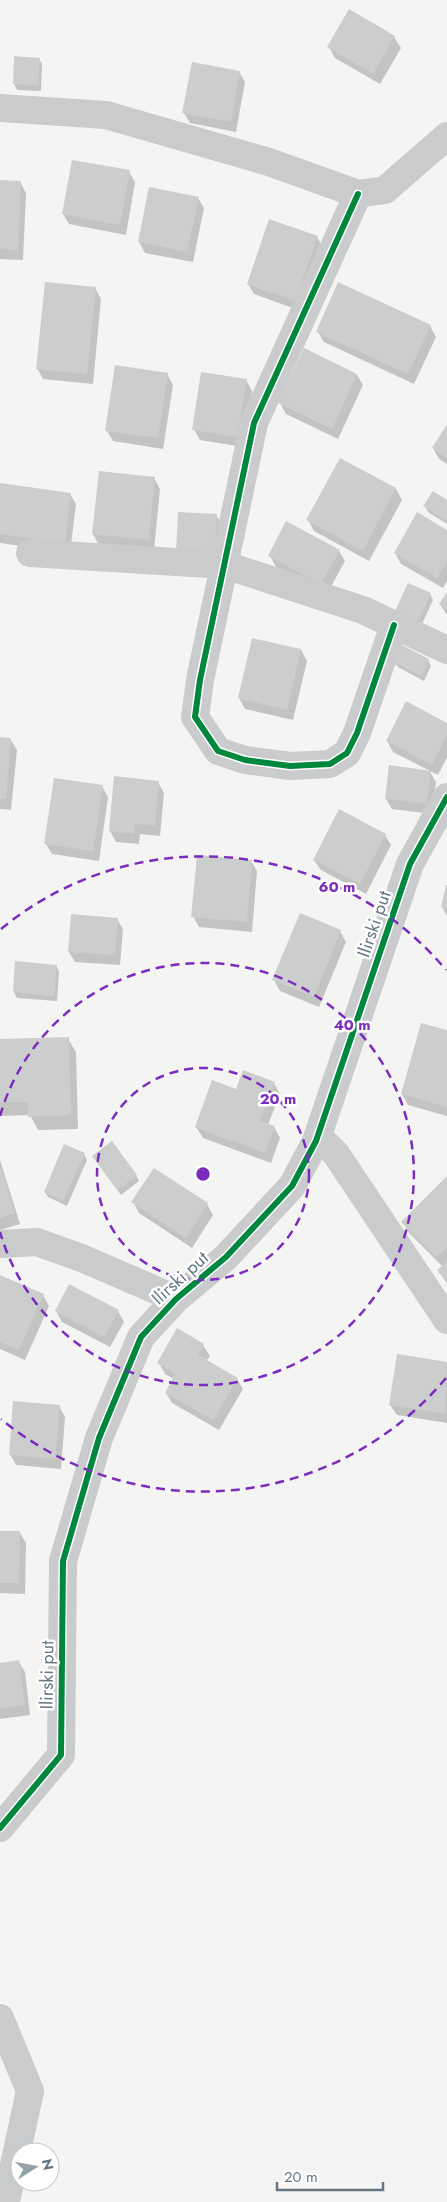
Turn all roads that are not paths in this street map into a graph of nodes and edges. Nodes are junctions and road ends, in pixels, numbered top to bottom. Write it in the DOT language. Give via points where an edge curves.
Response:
graph roads {
  1 [pos="0,108"];
  2 [pos="447,136"];
  3 [pos="358,194"];
  4 [pos="30,553"];
  5 [pos="225,565"];
  6 [pos="394,625"];
  7 [pos="447,650"];
  8 [pos="447,797"];
  9 [pos="316,1141"];
  10 [pos="0,1244"];
  11 [pos="176,1299"];
  12 [pos="447,1320"];
  13 [pos="0,1828"];
  14 [pos="0,2018"];
  15 [pos="6,2202"];
  1 -- 3 [label="street" via="106,115 269,162"];
  2 -- 3 [label="street" via="384,190"];
  3 -- 5 [label="street" via="254,423"];
  4 -- 5 [label="street"];
  5 -- 6 [label="street" via="363,610"];
  5 -- 6 [label="street" via="195,718 218,751 245,760 290,766 330,764 347,753"];
  6 -- 7 [label="street"];
  8 -- 9 [label="street, Ilirski put" via="410,864"];
  9 -- 11 [label="street, Ilirski put" via="292,1186 226,1257"];
  9 -- 12 [label="street" via="327,1145 336,1154"];
  10 -- 11 [label="street" via="37,1242"];
  11 -- 13 [label="street, Ilirski put" via="141,1337 99,1438 63,1560 62,1755"];
  14 -- 15 [label="street" via="30,2091"];
}
